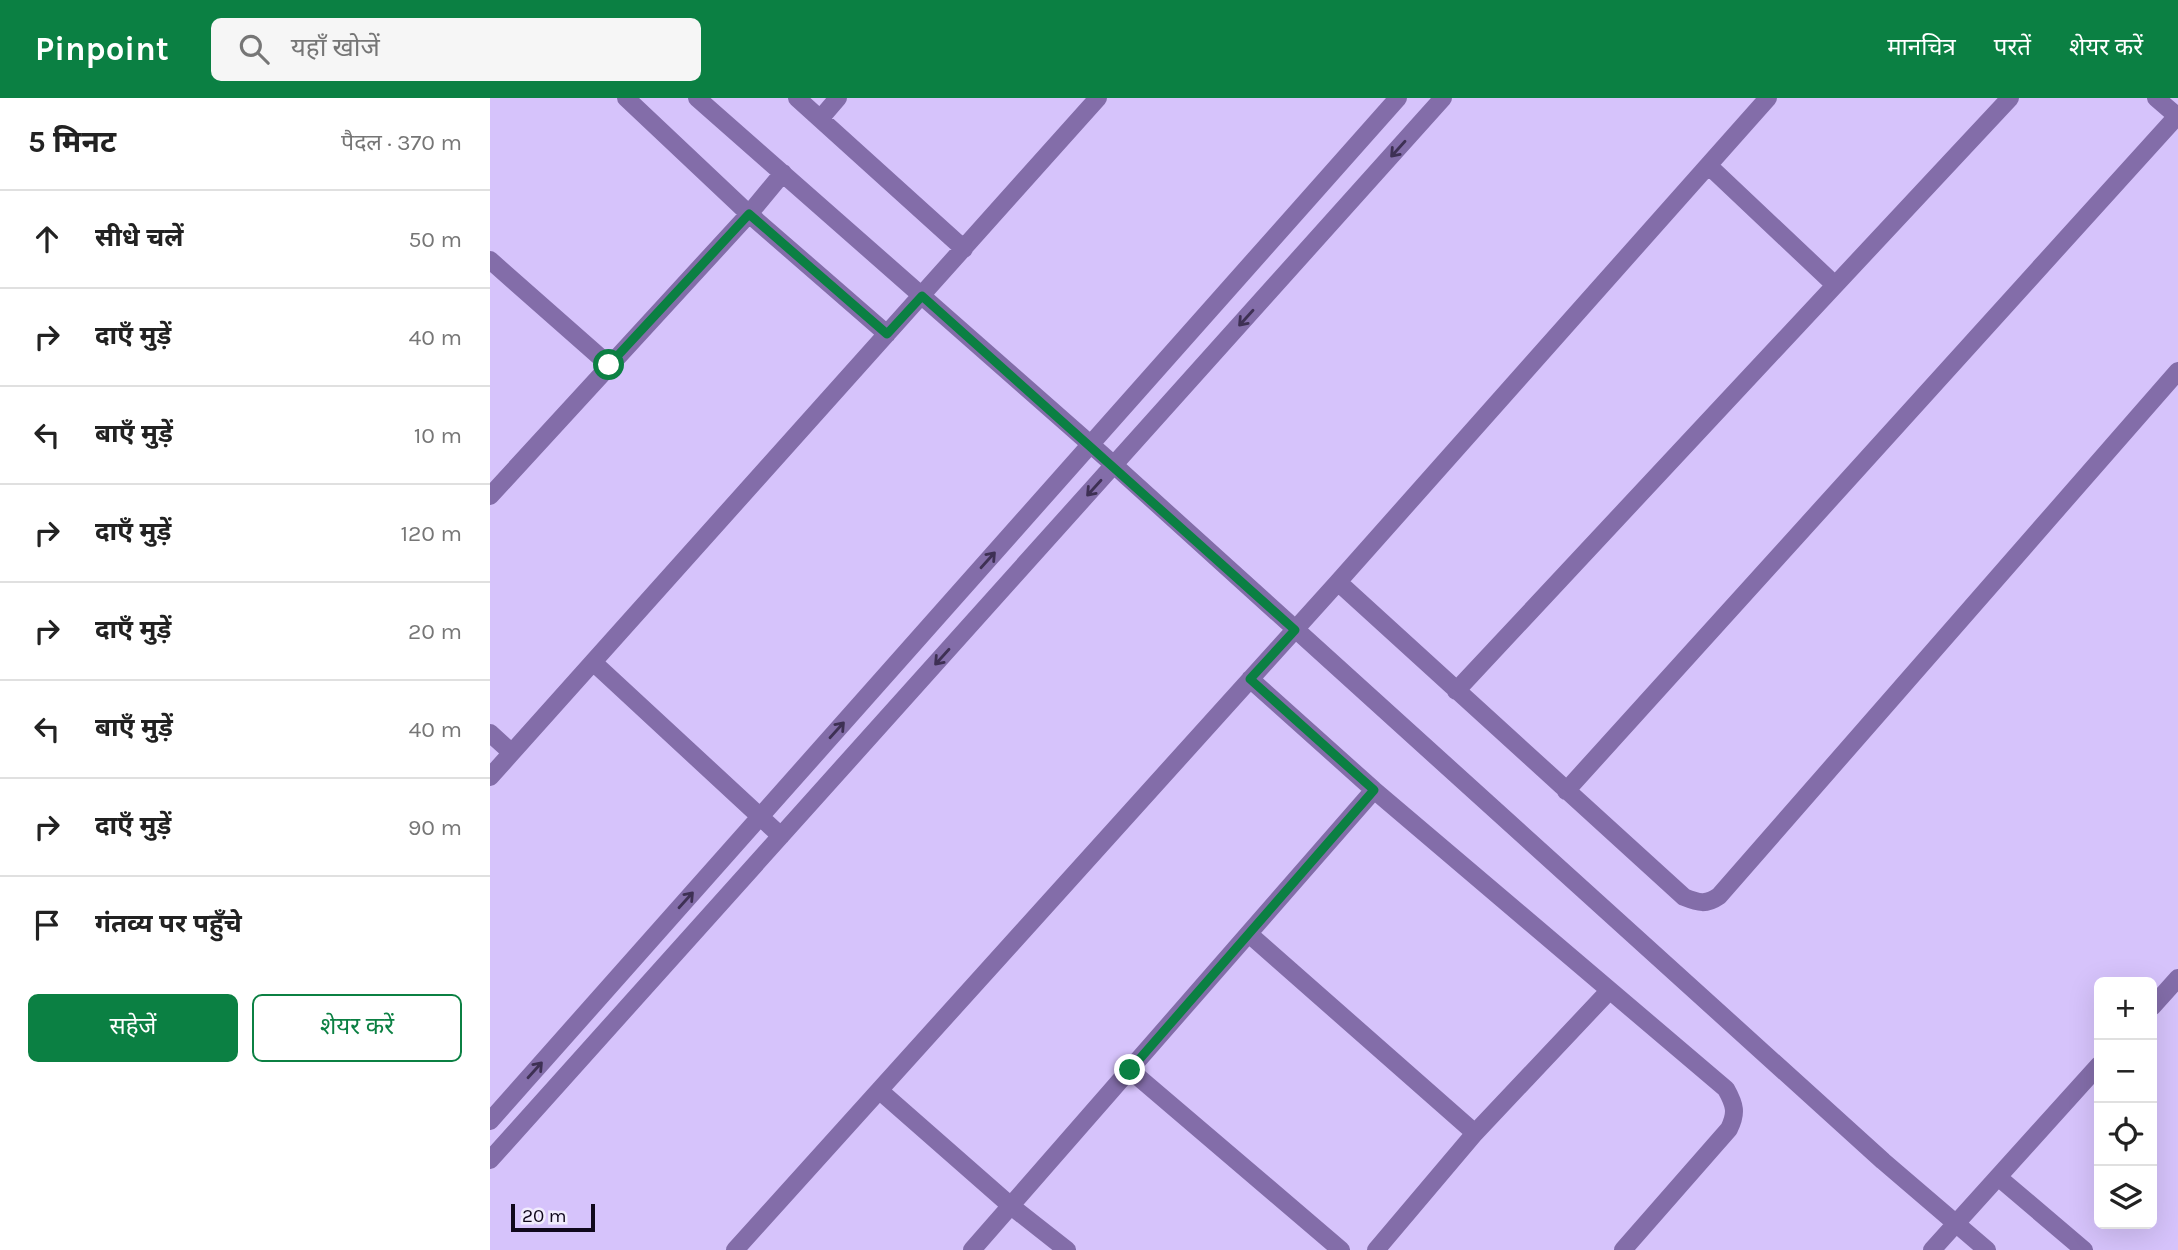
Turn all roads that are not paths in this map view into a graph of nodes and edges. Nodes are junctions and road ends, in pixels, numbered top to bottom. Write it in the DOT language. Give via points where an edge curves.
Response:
graph roads {
  1 [pos="626,98"];
  2 [pos="697,98"];
  3 [pos="797,98"];
  4 [pos="838,98"];
  5 [pos="1098,98"];
  6 [pos="1398,98"];
  7 [pos="1768,98"];
  8 [pos="2010,98"];
  9 [pos="2156,98"];
  10 [pos="1441,99"];
  11 [pos="2178,116"];
  12 [pos="820,119"];
  13 [pos="1709,166"];
  14 [pos="783,173"];
  15 [pos="749,214"];
  16 [pos="964,249"];
  17 [pos="490,260"];
  18 [pos="1835,285"];
  19 [pos="922,296"];
  20 [pos="887,334"];
  21 [pos="609,365"];
  22 [pos="2178,371"];
  23 [pos="1091,445"];
  24 [pos="1114,466"];
  25 [pos="491,493"];
  26 [pos="1338,582"];
  27 [pos="1295,630"];
  28 [pos="593,662"];
  29 [pos="1250,679"];
  30 [pos="1456,691"];
  31 [pos="490,733"];
  32 [pos="512,752"];
  33 [pos="490,777"];
  34 [pos="1374,790"];
  35 [pos="1566,791"];
  36 [pos="760,817"];
  37 [pos="781,836"];
  38 [pos="1249,934"];
  39 [pos="2178,978"];
  40 [pos="1609,992"];
  41 [pos="2157,1001"];
  42 [pos="1130,1070"];
  43 [pos="2094,1071"];
  44 [pos="880,1091"];
  45 [pos="490,1121"];
  46 [pos="1475,1133"];
  47 [pos="490,1160"];
  48 [pos="1998,1177"];
  49 [pos="1011,1206"];
  50 [pos="1956,1224"];
  51 [pos="734,1250"];
  52 [pos="972,1250"];
  53 [pos="1067,1250"];
  54 [pos="1340,1250"];
  55 [pos="1376,1250"];
  56 [pos="1623,1250"];
  57 [pos="1932,1250"];
  58 [pos="1986,1250"];
  59 [pos="2084,1250"];
  1 -- 15 [label="street"];
  2 -- 14 [label="street"];
  3 -- 12 [label="street"];
  4 -- 12 [label="street"];
  5 -- 16 [label="street"];
  6 -- 23 [label="street"];
  7 -- 13 [label="street"];
  8 -- 18 [label="street"];
  9 -- 11 [label="street"];
  10 -- 24 [label="street, one-way"];
  11 -- 35 [label="street"];
  12 -- 16 [label="street"];
  13 -- 18 [label="street"];
  13 -- 26 [label="street"];
  14 -- 15 [label="street"];
  14 -- 19 [label="street"];
  15 -- 20 [label="street"];
  15 -- 21 [label="street"];
  16 -- 19 [label="street"];
  17 -- 21 [label="street"];
  18 -- 30 [label="street"];
  19 -- 20 [label="street"];
  19 -- 23 [label="street"];
  20 -- 28 [label="street"];
  21 -- 25 [label="street"];
  22 -- 35 [label="street" via="1719,896 1699,903 1684,897"];
  23 -- 24 [label="street"];
  36 -- 23 [label="street, one-way"];
  24 -- 27 [label="street"];
  24 -- 37 [label="street, one-way"];
  26 -- 27 [label="street"];
  26 -- 30 [label="street"];
  27 -- 29 [label="street"];
  27 -- 50 [label="street"];
  28 -- 32 [label="street"];
  28 -- 36 [label="street"];
  29 -- 34 [label="street"];
  29 -- 44 [label="street"];
  30 -- 35 [label="street"];
  31 -- 32 [label="street"];
  32 -- 33 [label="street"];
  34 -- 38 [label="street"];
  34 -- 40 [label="street"];
  36 -- 37 [label="street"];
  45 -- 36 [label="street, one-way"];
  37 -- 47 [label="street"];
  38 -- 42 [label="street"];
  38 -- 46 [label="street"];
  39 -- 41 [label="street"];
  40 -- 46 [label="street"];
  40 -- 56 [label="street" via="1726,1090 1735,1116 1730,1129"];
  42 -- 49 [label="street"];
  42 -- 54 [label="street"];
  43 -- 48 [label="street"];
  44 -- 49 [label="street"];
  44 -- 51 [label="street"];
  46 -- 55 [label="street"];
  48 -- 50 [label="street"];
  48 -- 59 [label="street"];
  49 -- 52 [label="street"];
  49 -- 53 [label="street"];
  50 -- 57 [label="street"];
  50 -- 58 [label="street"];
}
